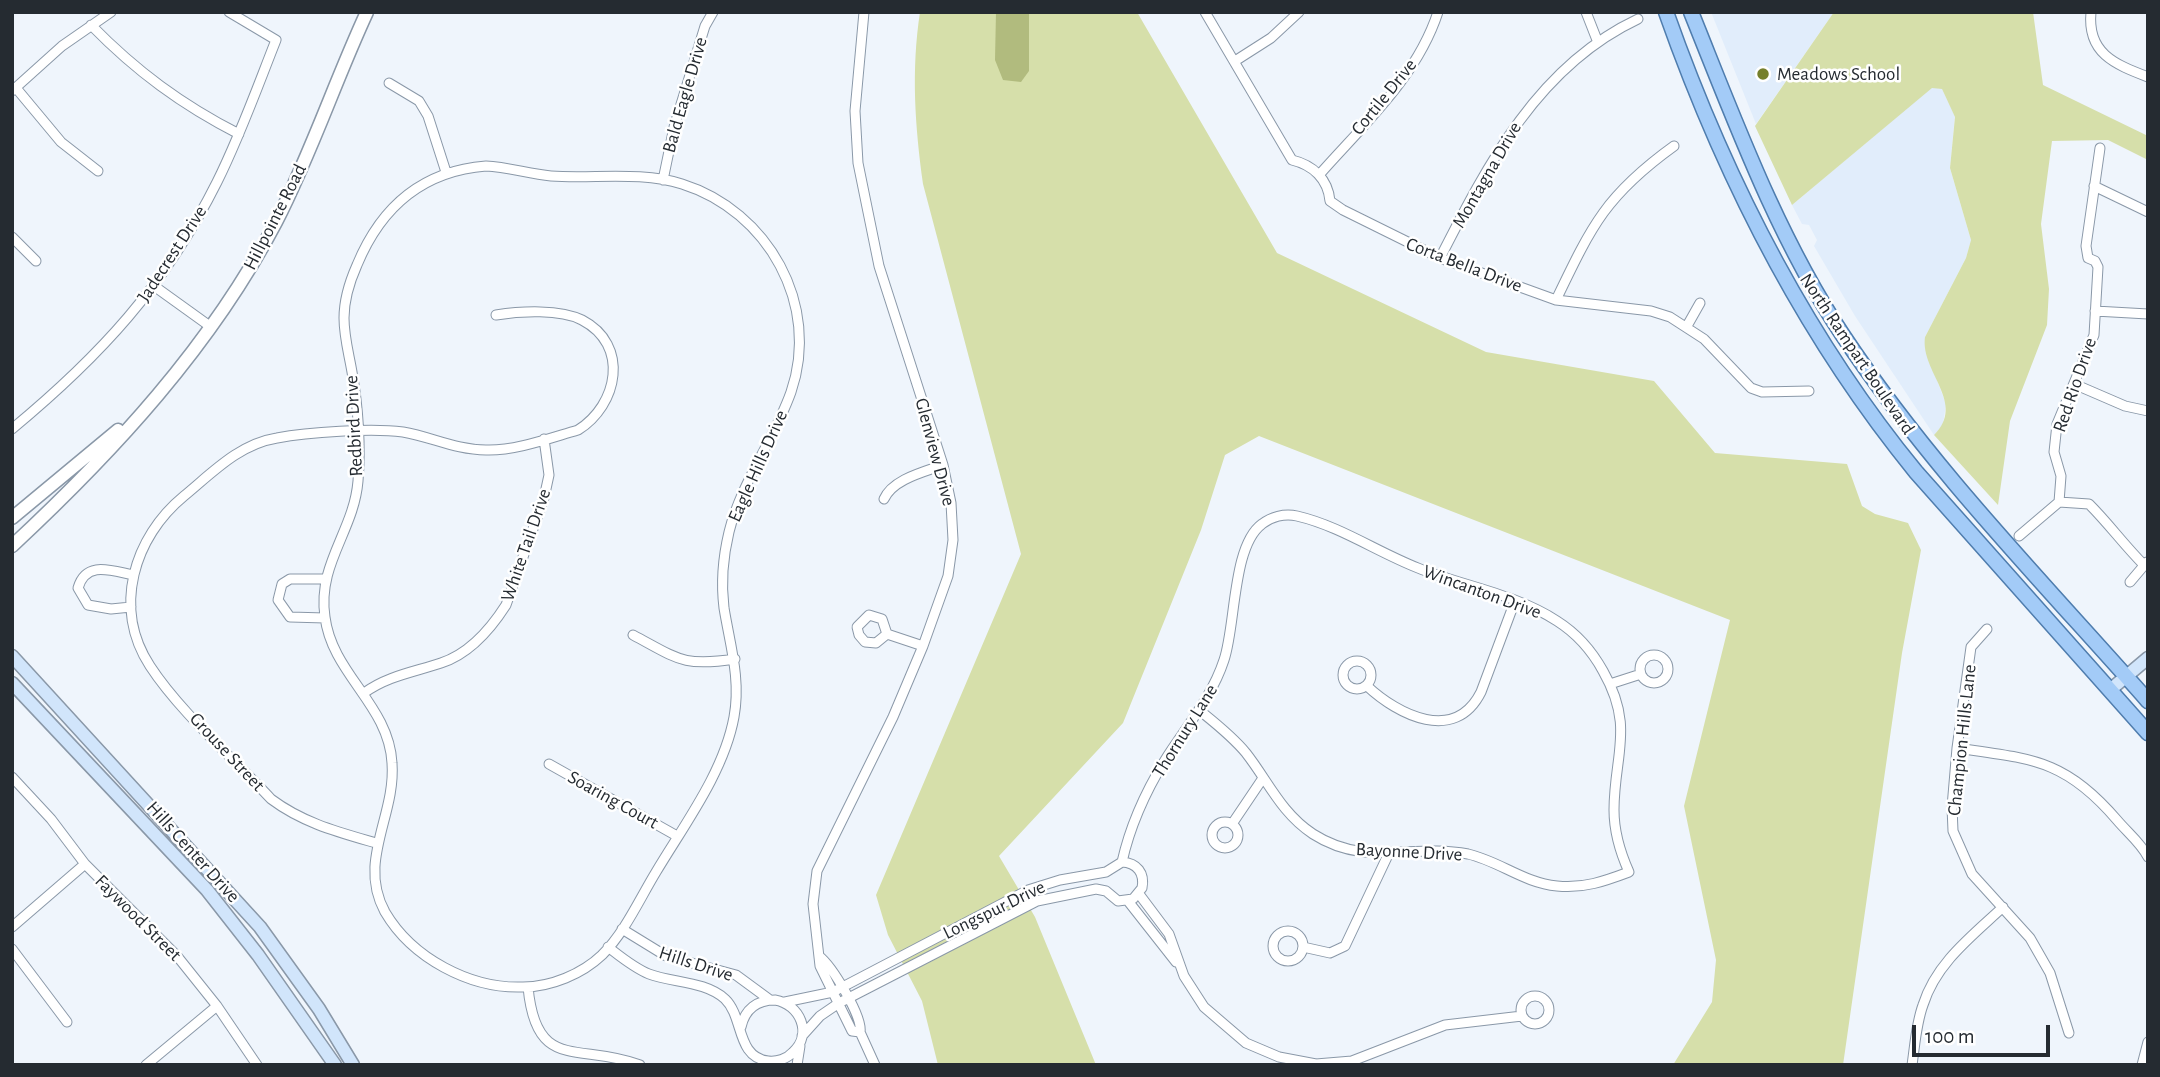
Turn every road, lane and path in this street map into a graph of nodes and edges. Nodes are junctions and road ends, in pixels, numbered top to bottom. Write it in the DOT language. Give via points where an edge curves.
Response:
graph roads {
  1 [pos="111,12"];
  2 [pos="229,12"];
  3 [pos="367,12"];
  4 [pos="713,12"];
  5 [pos="864,12"];
  6 [pos="1205,12"];
  7 [pos="1299,12"];
  8 [pos="1438,12"];
  9 [pos="1586,12"];
  10 [pos="1666,12"];
  11 [pos="1691,12"];
  12 [pos="2091,12"];
  13 [pos="1637,19"];
  14 [pos="91,25"];
  15 [pos="1597,40"];
  16 [pos="1236,61"];
  17 [pos="2148,77"];
  18 [pos="389,83"];
  19 [pos="14,90"];
  20 [pos="239,134"];
  21 [pos="1674,146"];
  22 [pos="2100,149"];
  23 [pos="98,171"];
  24 [pos="446,172"];
  25 [pos="1319,175"];
  26 [pos="663,180"];
  27 [pos="2094,186"];
  28 [pos="2148,212"];
  29 [pos="12,237"];
  30 [pos="1440,258"];
  31 [pos="36,261"];
  32 [pos="154,286"];
  33 [pos="1818,295"];
  34 [pos="1556,300"];
  35 [pos="1700,303"];
  36 [pos="1799,306"];
  37 [pos="2095,312"];
  38 [pos="2148,314"];
  39 [pos="496,315"];
  40 [pos="1687,326"];
  41 [pos="211,327"];
  42 [pos="2074,384"];
  43 [pos="1809,391"];
  44 [pos="150,402"];
  45 [pos="2148,411"];
  46 [pos="12,429"];
  47 [pos="357,432"];
  48 [pos="544,439"];
  49 [pos="943,466"];
  50 [pos="884,499"];
  51 [pos="2059,502"];
  52 [pos="12,518"];
  53 [pos="1267,521"];
  54 [pos="2019,536"];
  55 [pos="12,546"];
  56 [pos="2146,563"];
  57 [pos="133,575"];
  58 [pos="326,579"];
  59 [pos="2130,582"];
  60 [pos="1515,601"];
  61 [pos="131,607"];
  62 [pos="325,618"];
  63 [pos="1987,629"];
  64 [pos="887,634"];
  65 [pos="633,635"];
  66 [pos="923,646"];
  67 [pos="12,656"];
  68 [pos="2148,658"];
  69 [pos="734,659"];
  70 [pos="1641,674"];
  71 [pos="2126,676"];
  72 [pos="12,683"];
  73 [pos="1610,684"];
  74 [pos="1367,685"];
  75 [pos="2110,690"];
  76 [pos="363,693"];
  77 [pos="2148,701"];
  78 [pos="1199,710"];
  79 [pos="2148,733"];
  80 [pos="1957,747"];
  81 [pos="549,764"];
  82 [pos="1263,778"];
  83 [pos="14,781"];
  84 [pos="1232,824"];
  85 [pos="677,836"];
  86 [pos="376,842"];
  87 [pos="1388,855"];
  88 [pos="2148,857"];
  89 [pos="1122,862"];
  90 [pos="85,864"];
  91 [pos="1629,872"];
  92 [pos="1139,894"];
  93 [pos="1128,901"];
  94 [pos="2003,907"];
  95 [pos="12,927"];
  96 [pos="622,929"];
  97 [pos="608,947"];
  98 [pos="1303,947"];
  99 [pos="12,949"];
  100 [pos="1181,970"];
  101 [pos="528,988"];
  102 [pos="837,989"];
  103 [pos="770,999"];
  104 [pos="843,1001"];
  105 [pos="785,1002"];
  106 [pos="217,1006"];
  107 [pos="1522,1016"];
  108 [pos="67,1022"];
  109 [pos="741,1027"];
  110 [pos="2069,1033"];
  111 [pos="801,1039"];
  112 [pos="2148,1042"];
  113 [pos="760,1061"];
  114 [pos="146,1065"];
  115 [pos="257,1065"];
  116 [pos="335,1065"];
  117 [pos="354,1065"];
  118 [pos="640,1065"];
  119 [pos="797,1065"];
  120 [pos="875,1065"];
  121 [pos="1912,1065"];
  122 [pos="2142,1065"];
  1 -- 14 [label="street"];
  2 -- 20 [label="street, Jadecrest Drive" via="276,40"];
  3 -- 41 [label="street, Hillpointe Road" via="276,221"];
  4 -- 26 [label="street, Bald Eagle Drive" via="674,127"];
  5 -- 49 [label="street, Glenview Drive" via="855,111 858,163 879,266"];
  6 -- 16 [label="street"];
  7 -- 16 [label="street"];
  8 -- 25 [label="street, Cortile Drive" via="1422,51 1402,81"];
  9 -- 15 [label="street"];
  10 -- 36 [label="main road, North Rampart Boulevard" via="1728,168"];
  11 -- 33 [label="main road, North Rampart Boulevard" via="1745,144"];
  12 -- 17 [label="street" via="2089,31 2096,45 2120,67"];
  13 -- 15 [label="street, Montagna Drive"];
  14 -- 19 [label="street"];
  14 -- 20 [label="street" via="159,88"];
  15 -- 30 [label="street, Montagna Drive" via="1560,72 1517,122 1481,178"];
  16 -- 25 [label="street" via="1292,160 1306,163"];
  18 -- 24 [label="street" via="419,101"];
  19 -- 23 [label="street" via="61,142"];
  20 -- 32 [label="street, Jadecrest Drive" via="217,183"];
  21 -- 34 [label="street" via="1606,206"];
  22 -- 27 [label="street, Red Rio Drive"];
  24 -- 26 [label="street, Redbird Drive" via="486,166 545,176"];
  24 -- 47 [label="street, Redbird Drive" via="413,189 381,219 348,287 344,336"];
  25 -- 30 [label="street, Corta Bella Drive" via="1328,186 1330,201 1343,211"];
  26 -- 69 [label="street, Eagle Hills Drive" via="715,198 747,220 771,248 789,283 798,316 799,352 791,391 729,531 723,603"];
  27 -- 28 [label="street"];
  27 -- 37 [label="street, Red Rio Drive" via="2086,246 2088,258 2098,267"];
  29 -- 31 [label="street"];
  30 -- 34 [label="street, Corta Bella Drive"];
  32 -- 41 [label="street"];
  32 -- 46 [label="street, Jadecrest Drive" via="73,379"];
  33 -- 36 [label="main road"];
  33 -- 71 [label="main road, North Rampart Boulevard" via="1912,433"];
  34 -- 40 [label="street, Corta Bella Drive" via="1651,311"];
  35 -- 40 [label="street"];
  36 -- 75 [label="main road, North Rampart Boulevard" via="1896,448"];
  37 -- 38 [label="street"];
  37 -- 42 [label="street, Red Rio Drive" via="2094,335"];
  39 -- 48 [label="street, Grouse Street" via="567,315 592,326 608,347 614,375 608,401 578,430"];
  40 -- 43 [label="street, Corta Bella Drive" via="1751,388"];
  41 -- 44 [label="street, Hillpointe Road"];
  42 -- 45 [label="street"];
  42 -- 51 [label="street, Red Rio Drive" via="2057,424 2054,452 2060,476"];
  44 -- 52 [label="street, Hillpointe Road"];
  44 -- 55 [label="street, Hillpointe Road" via="97,464"];
  47 -- 48 [label="street, Grouse Street" via="403,432 455,448 489,450"];
  47 -- 57 [label="street, Grouse Street" via="276,438 234,454 157,522 144,542"];
  47 -- 58 [label="street, Redbird Drive" via="358,483"];
  48 -- 76 [label="street, White Tail Drive" via="549,475 544,498 496,621 463,652 380,681"];
  49 -- 50 [label="street" via="911,477"];
  49 -- 66 [label="street, Glenview Drive" via="953,540 948,576"];
  51 -- 54 [label="street"];
  51 -- 56 [label="street" via="2090,504 2115,536"];
  53 -- 60 [label="street, Wincanton Drive" via="1298,516 1365,541 1415,567"];
  53 -- 78 [label="street, Thornury Lane" via="1246,544 1225,657"];
  56 -- 59 [label="street"];
  57 -- 61 [label="street, Grouse Street"];
  57 -- 61 [label="street" via="95,569 86,573 78,588 88,604"];
  58 -- 62 [label="street, Redbird Drive"];
  58 -- 62 [label="street" via="290,579 282,584 278,600 290,617"];
  60 -- 73 [label="street, Wincanton Drive" via="1572,632"];
  60 -- 74 [label="street" via="1479,696 1461,715 1436,721 1408,716"];
  61 -- 86 [label="street, Grouse Street" via="137,640 148,664 271,799 320,827"];
  62 -- 76 [label="street, Redbird Drive" via="343,667"];
  63 -- 80 [label="street, Champion Hills Lane" via="1971,647"];
  64 -- 66 [label="street"];
  65 -- 69 [label="street" via="680,660 701,664"];
  66 -- 102 [label="street, Glenview Drive" via="817,871 813,904 819,956 828,963"];
  67 -- 117 [label="main road, Hills Center Drive" via="260,927"];
  68 -- 71 [label="main road"];
  69 -- 85 [label="street, Eagle Hills Drive" via="737,688 727,742"];
  70 -- 73 [label="street"];
  71 -- 75 [label="main road"];
  71 -- 77 [label="main road, North Rampart Boulevard"];
  72 -- 116 [label="main road, Hills Center Drive" via="206,890 274,976"];
  73 -- 91 [label="street, Wincanton Drive" via="1622,738 1615,827"];
  75 -- 79 [label="main road, North Rampart Boulevard"];
  76 -- 86 [label="street, Redbird Drive" via="382,722 392,758 392,793"];
  78 -- 82 [label="street, Bayonne Drive" via="1236,742"];
  78 -- 89 [label="street, Thornury Lane" via="1146,796"];
  80 -- 88 [label="street" via="2024,758 2065,772 2099,799"];
  80 -- 94 [label="street, Champion Hills Lane" via="1952,807 1956,843 1972,874"];
  81 -- 85 [label="street, Soaring Court"];
  82 -- 84 [label="street"];
  82 -- 87 [label="street, Bayonne Drive" via="1286,810 1314,835 1356,852"];
  83 -- 90 [label="street, Faywood Street"];
  85 -- 96 [label="street, Eagle Hills Drive"];
  86 -- 101 [label="street, Redbird Drive" via="375,886 382,906 409,941 465,978"];
  87 -- 91 [label="street, Bayonne Drive" via="1464,853 1528,880 1555,886 1596,884"];
  87 -- 98 [label="street" via="1345,946 1330,953"];
  89 -- 92 [label="street" via="1133,864 1141,873"];
  89 -- 102 [label="street, Longspur Drive" via="1106,872 1028,890"];
  90 -- 95 [label="street"];
  90 -- 106 [label="street, Faywood Street" via="177,956"];
  92 -- 93 [label="street"];
  92 -- 100 [label="street" via="1169,934"];
  93 -- 100 [label="street"];
  93 -- 104 [label="street, Longspur Drive" via="1118,901 1096,889 1037,901"];
  94 -- 110 [label="street, Champion Hills Lane" via="2031,938 2050,973"];
  94 -- 121 [label="street" via="1956,951 1931,985"];
  96 -- 97 [label="street, Eagle Hills Drive"];
  96 -- 103 [label="street, Hills Drive" via="666,956 736,975"];
  97 -- 101 [label="street, Eagle Hills Drive" via="578,972"];
  97 -- 109 [label="street, Hills Drive" via="648,974 716,993 731,1006"];
  99 -- 108 [label="street"];
  100 -- 107 [label="street" via="1204,1007 1230,1033 1262,1051 1297,1062 1352,1061 1445,1025"];
  101 -- 118 [label="street" via="534,1026 552,1045"];
  102 -- 104 [label="street, Glenview Drive"];
  102 -- 105 [label="street, Longspur Drive"];
  103 -- 105 [label="street, Hills Drive"];
  103 -- 109 [label="street" via="753,1006"];
  104 -- 111 [label="street, Longspur Drive" via="820,1016"];
  104 -- 120 [label="street, Glenview Drive" via="861,1026"];
  105 -- 111 [label="street" via="799,1015"];
  106 -- 114 [label="street"];
  106 -- 115 [label="street, Faywood Street"];
  109 -- 113 [label="street, Hills Drive" via="745,1045"];
  111 -- 113 [label="street, Hills Drive" via="785,1058"];
  111 -- 119 [label="street"];
  112 -- 122 [label="street"];
}
